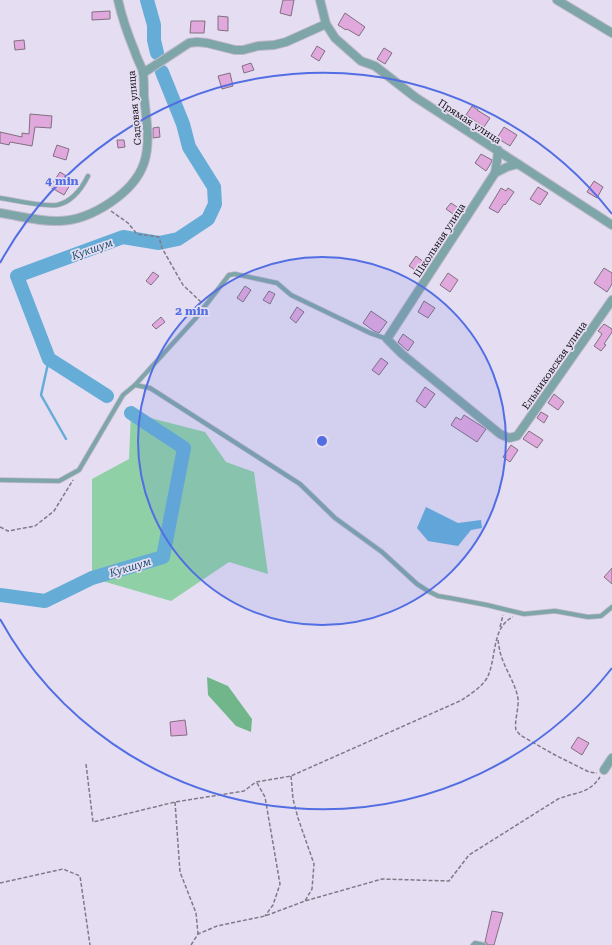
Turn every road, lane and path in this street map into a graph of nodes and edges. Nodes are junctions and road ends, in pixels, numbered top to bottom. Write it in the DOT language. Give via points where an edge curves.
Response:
graph roads {
  1 [pos="118,0"];
  2 [pos="320,0"];
  3 [pos="557,0"];
  4 [pos="326,24"];
  5 [pos="612,33"];
  6 [pos="143,73"];
  7 [pos="498,150"];
  8 [pos="518,164"];
  9 [pos="495,173"];
  10 [pos="88,176"];
  11 [pos="0,198"];
  12 [pos="104,206"];
  13 [pos="0,213"];
  14 [pos="612,225"];
  15 [pos="612,300"];
  16 [pos="206,306"];
  17 [pos="387,339"];
  18 [pos="135,385"];
  19 [pos="79,470"];
  20 [pos="0,480"];
  21 [pos="0,527"];
  22 [pos="612,607"];
  23 [pos="498,608"];
  24 [pos="524,614"];
  25 [pos="500,631"];
  26 [pos="498,638"];
  27 [pos="612,758"];
  28 [pos="86,764"];
  29 [pos="604,770"];
  30 [pos="291,776"];
  31 [pos="256,782"];
  32 [pos="175,802"];
  33 [pos="0,883"];
  34 [pos="305,901"];
  35 [pos="265,916"];
  36 [pos="198,934"];
  37 [pos="90,945"];
  38 [pos="190,945"];
  39 [pos="473,945"];
  40 [pos="484,945"];
  1 -- 6 [label="street, Садовая улица"];
  2 -- 4 [label="street"];
  3 -- 5 [label="street"];
  4 -- 6 [label="street" via="286,42 243,50 207,43 189,43"];
  4 -- 7 [label="street, Прямая улица" via="335,38 361,61 375,66 415,97"];
  6 -- 12 [label="street, Садовая улица" via="147,137 144,163 131,185"];
  7 -- 8 [label="street, Прямая улица"];
  7 -- 9 [label="street"];
  8 -- 9 [label="street"];
  8 -- 14 [label="street, Прямая улица"];
  9 -- 17 [label="street, Школьная улица"];
  10 -- 11 [label="lane" via="83,187 70,199 58,205"];
  12 -- 13 [label="street, Садовая улица" via="72,220 60,221"];
  12 -- 16 [label="path" via="128,223 137,234 159,237 162,248 183,285"];
  15 -- 17 [label="street, Ельниковская улица" via="517,436 509,438 500,434"];
  16 -- 17 [label="lane" via="229,275 235,274 277,283 291,295"];
  16 -- 18 [label="lane"];
  18 -- 19 [label="lane" via="123,395"];
  18 -- 23 [label="lane" via="150,388 300,484 335,518 382,552 428,591 438,596"];
  19 -- 20 [label="lane" via="60,481"];
  19 -- 21 [label="path" via="54,511 35,526 8,531"];
  22 -- 24 [label="lane" via="601,616 588,617 555,611"];
  23 -- 24 [label="lane"];
  23 -- 25 [label="path" via="503,616"];
  24 -- 25 [label="path" via="505,622"];
  25 -- 26 [label="path"];
  26 -- 29 [label="path" via="503,661 516,688 516,730 520,735 589,772"];
  26 -- 30 [label="path" via="486,679 462,700"];
  27 -- 29 [label="street"];
  28 -- 32 [label="path" via="93,822"];
  29 -- 34 [label="path" via="596,783 589,788 558,799 469,855 449,881 382,879"];
  30 -- 31 [label="path"];
  30 -- 34 [label="path" via="293,799 314,864 312,889"];
  31 -- 32 [label="path" via="244,791"];
  31 -- 35 [label="path" via="265,797 280,884 273,905"];
  32 -- 36 [label="path" via="180,872 196,913"];
  33 -- 37 [label="path" via="63,869 80,876"];
  34 -- 35 [label="path"];
  35 -- 36 [label="path" via="217,926"];
  36 -- 38 [label="path"];
  39 -- 40 [label="lane"];
}
